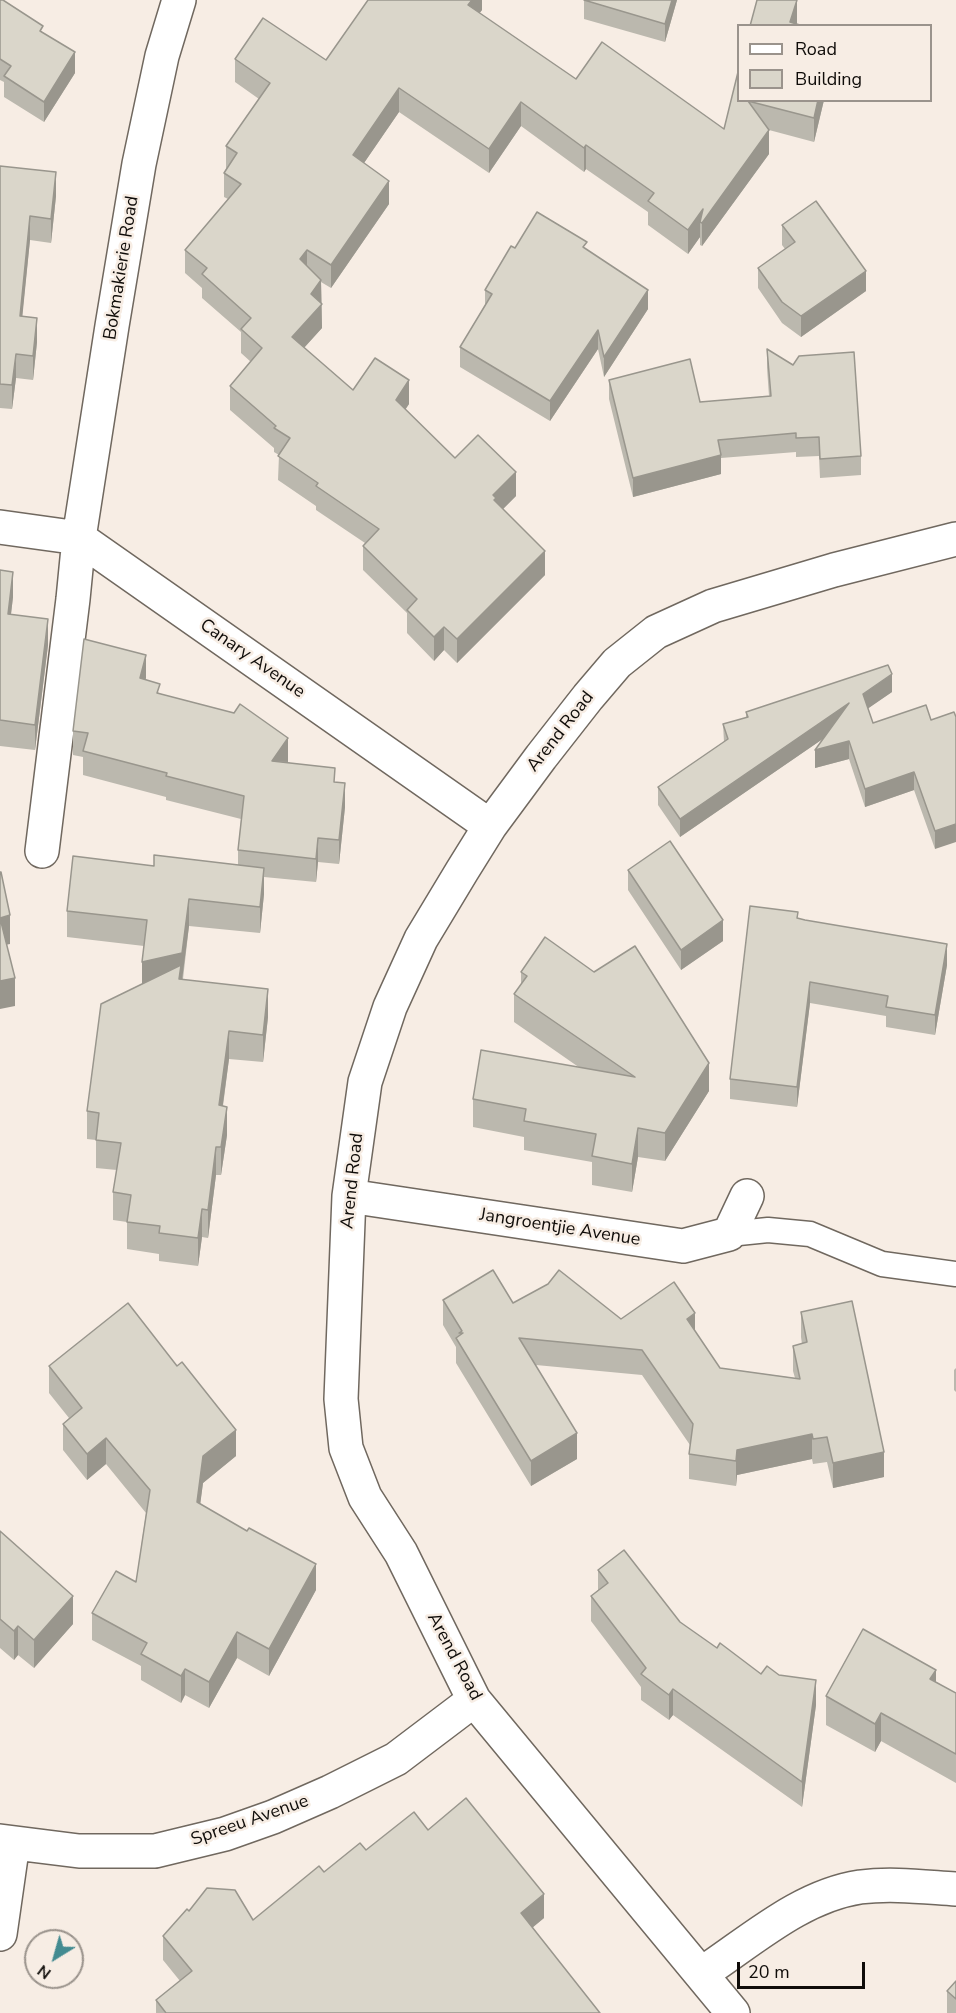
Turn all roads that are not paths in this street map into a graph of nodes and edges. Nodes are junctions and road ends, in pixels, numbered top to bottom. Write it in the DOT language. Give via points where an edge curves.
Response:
graph roads {
  1 [pos="179,0"];
  2 [pos="0,527"];
  3 [pos="79,538"];
  4 [pos="956,539"];
  5 [pos="490,826"];
  6 [pos="42,851"];
  7 [pos="349,1196"];
  8 [pos="747,1196"];
  9 [pos="729,1234"];
  10 [pos="956,1274"];
  11 [pos="474,1700"];
  12 [pos="7,1842"];
  13 [pos="956,1889"];
  14 [pos="0,1934"];
  15 [pos="701,1974"];
  16 [pos="733,2013"];
  1 -- 3 [label="street, Bokmakierie Road" via="162,56 139,164"];
  2 -- 3 [label="street, Canary Avenue"];
  3 -- 5 [label="street, Canary Avenue"];
  3 -- 6 [label="street, Bokmakierie Road"];
  4 -- 5 [label="street, Arend Road" via="713,606 656,632 617,663"];
  5 -- 7 [label="street, Arend Road" via="421,939 390,1007 365,1082"];
  7 -- 9 [label="street, Jangroentjie Avenue" via="682,1246"];
  7 -- 11 [label="street, Arend Road" via="341,1399 346,1448 365,1497 401,1553"];
  8 -- 9 [label="street"];
  9 -- 10 [label="lane" via="768,1230 810,1234 882,1264"];
  11 -- 12 [label="street, Spreeu Avenue" via="396,1759 321,1796 225,1834 155,1851 79,1851"];
  11 -- 15 [label="street, Arend Road"];
  12 -- 14 [label="street"];
  13 -- 15 [label="street" via="886,1884 825,1897 782,1918"];
  15 -- 16 [label="street, Arend Road"];
}
